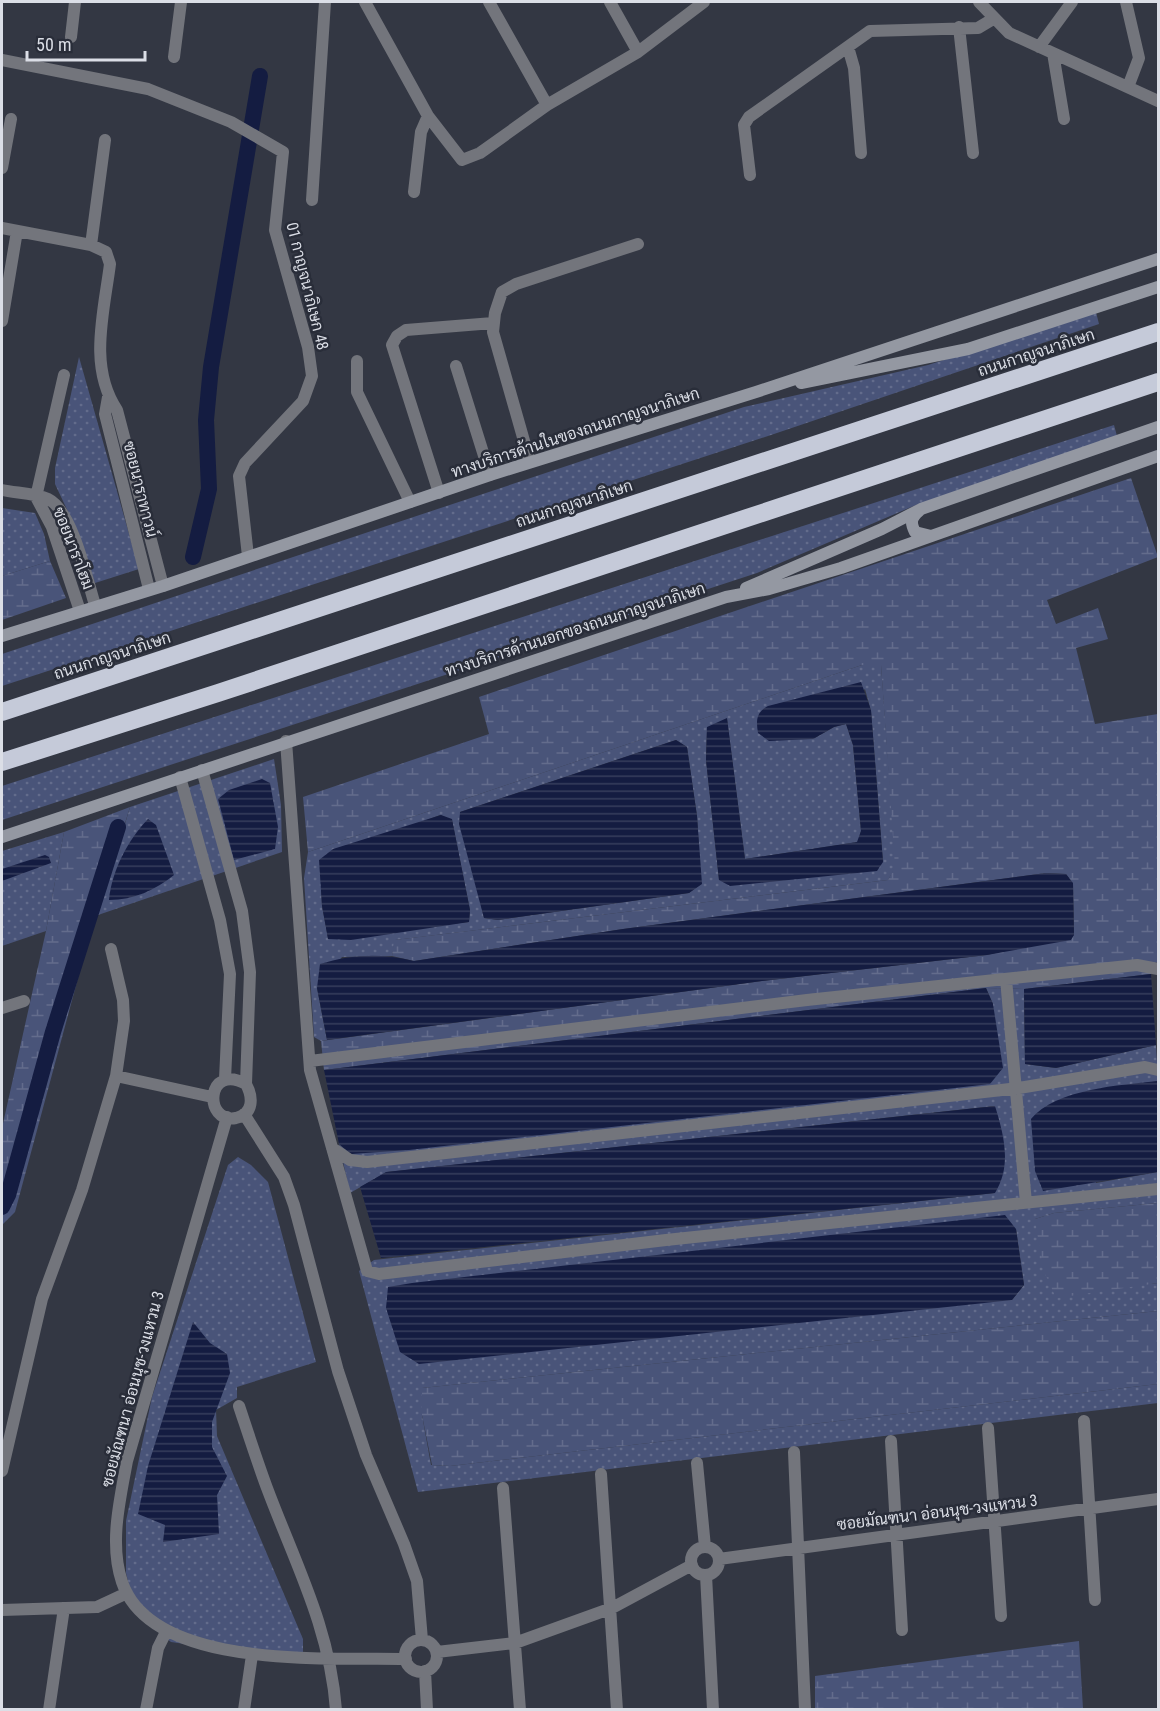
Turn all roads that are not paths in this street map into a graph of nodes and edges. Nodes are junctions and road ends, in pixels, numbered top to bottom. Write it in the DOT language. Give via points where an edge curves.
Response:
graph roads {
  1 [pos="75,2"];
  2 [pos="181,2"];
  3 [pos="326,2"];
  4 [pos="365,2"];
  5 [pos="489,2"];
  6 [pos="610,2"];
  7 [pos="704,2"];
  8 [pos="979,2"];
  9 [pos="1072,2"];
  10 [pos="1126,2"];
  11 [pos="993,19"];
  12 [pos="960,27"];
  13 [pos="71,37"];
  14 [pos="848,47"];
  15 [pos="1039,47"];
  16 [pos="638,52"];
  17 [pos="1053,53"];
  18 [pos="174,57"];
  19 [pos="2,60"];
  20 [pos="1128,87"];
  21 [pos="1158,101"];
  22 [pos="547,105"];
  23 [pos="428,117"];
  24 [pos="10,119"];
  25 [pos="1064,119"];
  26 [pos="105,140"];
  27 [pos="861,153"];
  28 [pos="973,153"];
  29 [pos="2,168"];
  30 [pos="750,175"];
  31 [pos="414,192"];
  32 [pos="312,200"];
  33 [pos="2,228"];
  34 [pos="17,231"];
  35 [pos="638,244"];
  36 [pos="91,245"];
  37 [pos="1158,259"];
  38 [pos="1158,287"];
  39 [pos="2,321"];
  40 [pos="493,323"];
  41 [pos="1158,332"];
  42 [pos="357,361"];
  43 [pos="456,366"];
  44 [pos="64,375"];
  45 [pos="1158,382"];
  46 [pos="756,392"];
  47 [pos="108,397"];
  48 [pos="1158,428"];
  49 [pos="1158,456"];
  50 [pos="530,462"];
  51 [pos="490,475"];
  52 [pos="2,490"];
  53 [pos="440,493"];
  54 [pos="36,497"];
  55 [pos="410,502"];
  56 [pos="921,509"];
  57 [pos="933,536"];
  58 [pos="248,556"];
  59 [pos="163,586"];
  60 [pos="149,589"];
  61 [pos="726,597"];
  62 [pos="95,606"];
  63 [pos="80,611"];
  64 [pos="2,636"];
  65 [pos="2,712"];
  66 [pos="286,741"];
  67 [pos="2,762"];
  68 [pos="202,770"];
  69 [pos="180,777"];
  70 [pos="2,837"];
  71 [pos="111,949"];
  72 [pos="1158,969"];
  73 [pos="1006,979"];
  74 [pos="24,1001"];
  75 [pos="2,1008"];
  76 [pos="310,1061"];
  77 [pos="1158,1070"];
  78 [pos="116,1076"];
  79 [pos="225,1079"];
  80 [pos="246,1084"];
  81 [pos="1016,1088"];
  82 [pos="212,1097"];
  83 [pos="244,1114"];
  84 [pos="227,1117"];
  85 [pos="332,1148"];
  86 [pos="1158,1189"];
  87 [pos="1026,1203"];
  88 [pos="239,1406"];
  89 [pos="1084,1421"];
  90 [pos="988,1428"];
  91 [pos="891,1440"];
  92 [pos="794,1452"];
  93 [pos="697,1463"];
  94 [pos="2,1471"];
  95 [pos="601,1474"];
  96 [pos="503,1488"];
  97 [pos="1158,1499"];
  98 [pos="1091,1510"];
  99 [pos="994,1520"];
  100 [pos="898,1533"];
  101 [pos="705,1547"];
  102 [pos="798,1548"];
  103 [pos="719,1559"];
  104 [pos="692,1565"];
  105 [pos="706,1575"];
  106 [pos="127,1593"];
  107 [pos="1095,1600"];
  108 [pos="64,1608"];
  109 [pos="612,1608"];
  110 [pos="2,1610"];
  111 [pos="1001,1616"];
  112 [pos="903,1630"];
  113 [pos="166,1632"];
  114 [pos="422,1640"];
  115 [pos="515,1643"];
  116 [pos="437,1652"];
  117 [pos="252,1655"];
  118 [pos="330,1657"];
  119 [pos="406,1659"];
  120 [pos="425,1671"];
  121 [pos="49,1710"];
  122 [pos="146,1710"];
  123 [pos="244,1710"];
  124 [pos="336,1710"];
  125 [pos="427,1710"];
  126 [pos="520,1710"];
  127 [pos="616,1710"];
  128 [pos="713,1710"];
  129 [pos="806,1710"];
  1 -- 13 [label="street"];
  2 -- 18 [label="street"];
  3 -- 32 [label="street"];
  4 -- 23 [label="street"];
  5 -- 22 [label="street"];
  6 -- 16 [label="street"];
  7 -- 16 [label="street"];
  8 -- 11 [label="street"];
  9 -- 15 [label="street"];
  10 -- 20 [label="street" via="1139,58"];
  11 -- 12 [label="street" via="978,28"];
  11 -- 15 [label="street" via="1009,33"];
  12 -- 14 [label="street" via="881,29 870,31"];
  12 -- 28 [label="street"];
  14 -- 27 [label="street" via="854,68"];
  14 -- 30 [label="street" via="749,117 744,125"];
  15 -- 17 [label="street"];
  16 -- 22 [label="street"];
  17 -- 20 [label="street"];
  17 -- 25 [label="street"];
  19 -- 58 [label="street, 01 กาญจนาภิเษก 48" via="148,89 231,122 283,152 275,230 308,347 312,376 303,401 245,463 239,476"];
  20 -- 21 [label="street"];
  22 -- 23 [label="street" via="469,160 457,155"];
  23 -- 31 [label="street" via="421,132"];
  24 -- 29 [label="street"];
  26 -- 36 [label="street"];
  33 -- 34 [label="street"];
  34 -- 36 [label="street"];
  34 -- 39 [label="street"];
  35 -- 40 [label="street" via="516,284 502,292"];
  36 -- 47 [label="street, ซอยนาราทาวน์" via="106,252 110,264 99,350"];
  37 -- 46 [label="main road, ทางบริการด้านในของถนนกาญจนาภิเษก"];
  38 -- 46 [label="main road" via="968,350"];
  40 -- 50 [label="street" via="502,369"];
  40 -- 53 [label="street" via="406,330 392,345"];
  41 -- 65 [label="highway, ถนนกาญจนาภิเษก"];
  42 -- 55 [label="street" via="357,392"];
  43 -- 51 [label="street"];
  44 -- 54 [label="street"];
  45 -- 67 [label="highway"];
  46 -- 50 [label="main road, ทางบริการด้านในของถนนกาญจนาภิเษก"];
  47 -- 59 [label="street, ซอยนาราทาวน์" via="117,410"];
  47 -- 60 [label="street, ซอยนาราทาวน์" via="105,414"];
  48 -- 56 [label="main road"];
  49 -- 57 [label="main road, ทางบริการด้านนอกของถนนกาญจนาภิเษก"];
  50 -- 51 [label="main road, ทางบริการด้านในของถนนกาญจนาภิเษก"];
  51 -- 53 [label="main road, ทางบริการด้านในของถนนกาญจนาภิเษก"];
  52 -- 54 [label="street, ซอยนาราโฮม"];
  53 -- 55 [label="main road, ทางบริการด้านในของถนนกาญจนาภิเษก"];
  54 -- 62 [label="street, ซอยนาราโฮม" via="53,502 68,521"];
  54 -- 63 [label="street, ซอยนาราโฮม" via="52,527"];
  55 -- 58 [label="main road, ทางบริการด้านในของถนนกาญจนาภิเษก"];
  56 -- 57 [label="main road" via="912,517 911,524 915,532"];
  56 -- 61 [label="main road"];
  57 -- 61 [label="main road, ทางบริการด้านนอกของถนนกาญจนาภิเษก" via="841,568"];
  58 -- 59 [label="main road, ทางบริการด้านในของถนนกาญจนาภิเษก"];
  59 -- 60 [label="main road, ทางบริการด้านในของถนนกาญจนาภิเษก"];
  60 -- 62 [label="main road, ทางบริการด้านในของถนนกาญจนาภิเษก"];
  61 -- 66 [label="main road, ทางบริการด้านนอกของถนนกาญจนาภิเษก"];
  62 -- 63 [label="main road, ทางบริการด้านในของถนนกาญจนาภิเษก"];
  63 -- 64 [label="main road, ทางบริการด้านในของถนนกาญจนาภิเษก"];
  66 -- 68 [label="main road, ทางบริการด้านนอกของถนนกาญจนาภิเษก"];
  66 -- 76 [label="street"];
  68 -- 69 [label="main road, ทางบริการด้านนอกของถนนกาญจนาภิเษก"];
  68 -- 80 [label="street" via="242,911 250,972"];
  69 -- 70 [label="main road, ทางบริการด้านนอกของถนนกาญจนาภิเษก"];
  69 -- 79 [label="street" via="220,921 230,974"];
  71 -- 78 [label="street" via="124,1022"];
  72 -- 73 [label="street" via="1137,965"];
  73 -- 76 [label="street"];
  73 -- 81 [label="street"];
  74 -- 75 [label="street"];
  76 -- 85 [label="street"];
  77 -- 81 [label="street" via="1145,1067"];
  78 -- 82 [label="street"];
  78 -- 94 [label="street" via="82,1190 42,1299"];
  79 -- 80 [label="street" via="236,1078"];
  79 -- 82 [label="street" via="216,1086"];
  80 -- 83 [label="street" via="252,1094 251,1105"];
  81 -- 85 [label="street" via="367,1162 350,1160"];
  81 -- 87 [label="street"];
  82 -- 84 [label="street" via="215,1108"];
  83 -- 84 [label="street"];
  83 -- 114 [label="street" via="284,1177 294,1205 338,1371 366,1455 417,1581"];
  84 -- 106 [label="street, ซอยมัณฑนา อ่อนนุช-วงแหวน 3" via="127,1461 116,1519 117,1552"];
  85 -- 87 [label="street" via="367,1271 379,1274"];
  86 -- 87 [label="street"];
  88 -- 118 [label="street" via="320,1618"];
  89 -- 98 [label="street"];
  90 -- 99 [label="street"];
  91 -- 100 [label="street"];
  92 -- 102 [label="street"];
  93 -- 101 [label="street"];
  95 -- 109 [label="street"];
  96 -- 115 [label="street"];
  97 -- 98 [label="street, ซอยมัณฑนา อ่อนนุช-วงแหวน 3"];
  98 -- 99 [label="street, ซอยมัณฑนา อ่อนนุช-วงแหวน 3"];
  98 -- 107 [label="street"];
  99 -- 100 [label="street, ซอยมัณฑนา อ่อนนุช-วงแหวน 3"];
  99 -- 111 [label="street"];
  100 -- 102 [label="street, ซอยมัณฑนา อ่อนนุช-วงแหวน 3"];
  100 -- 112 [label="street"];
  101 -- 103 [label="street" via="715,1551"];
  101 -- 104 [label="street" via="694,1552"];
  102 -- 103 [label="street, ซอยมัณฑนา อ่อนนุช-วงแหวน 3"];
  102 -- 129 [label="street"];
  103 -- 105 [label="street" via="714,1571"];
  104 -- 105 [label="street"];
  104 -- 109 [label="street"];
  105 -- 128 [label="street"];
  106 -- 108 [label="street" via="97,1608"];
  106 -- 113 [label="street, ซอยมัณฑนา อ่อนนุช-วงแหวน 3"];
  108 -- 110 [label="street"];
  108 -- 121 [label="street"];
  109 -- 115 [label="street"];
  109 -- 127 [label="street"];
  113 -- 117 [label="street, ซอยมัณฑนา อ่อนนุช-วงแหวน 3" via="206,1647"];
  113 -- 122 [label="street" via="158,1648"];
  114 -- 116 [label="street"];
  114 -- 119 [label="street" via="409,1645"];
  115 -- 116 [label="street"];
  115 -- 126 [label="street"];
  116 -- 120 [label="street" via="435,1664"];
  117 -- 118 [label="street, ซอยมัณฑนา อ่อนนุช-วงแหวน 3"];
  117 -- 123 [label="street"];
  118 -- 119 [label="street, ซอยมัณฑนา อ่อนนุช-วงแหวน 3"];
  118 -- 124 [label="street"];
  119 -- 120 [label="street" via="411,1668"];
  120 -- 125 [label="street"];
}
